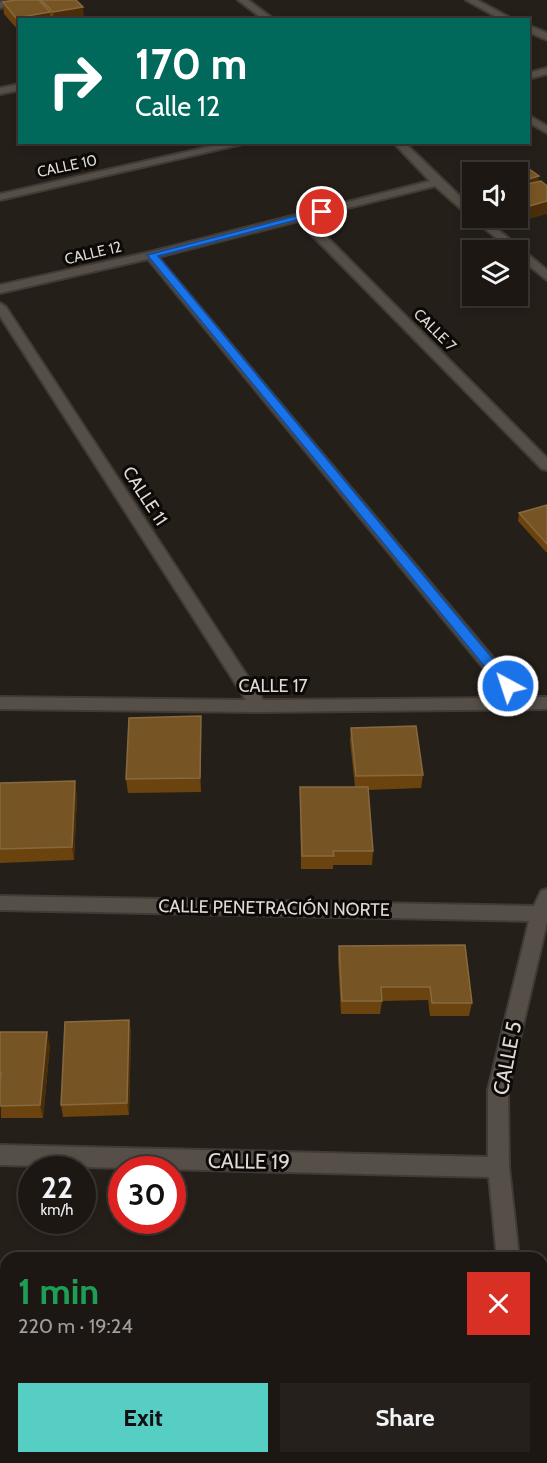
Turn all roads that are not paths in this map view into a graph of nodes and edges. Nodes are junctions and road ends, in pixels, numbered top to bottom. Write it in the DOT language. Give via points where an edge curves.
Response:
graph roads {
  1 [pos="25,0"];
  2 [pos="242,0"];
  3 [pos="470,0"];
  4 [pos="0,5"];
  5 [pos="268,18"];
  6 [pos="506,18"];
  7 [pos="530,29"];
  8 [pos="547,37"];
  9 [pos="547,71"];
  10 [pos="530,75"];
  11 [pos="18,87"];
  12 [pos="0,91"];
  13 [pos="530,119"];
  14 [pos="547,130"];
  15 [pos="237,144"];
  16 [pos="400,144"];
  17 [pos="437,182"];
  18 [pos="0,196"];
  19 [pos="462,204"];
  20 [pos="300,217"];
  21 [pos="490,228"];
  22 [pos="504,240"];
  23 [pos="151,255"];
  24 [pos="528,260"];
  25 [pos="547,276"];
  26 [pos="0,289"];
  27 [pos="0,307"];
  28 [pos="547,466"];
  29 [pos="0,703"];
  30 [pos="547,703"];
  31 [pos="522,704"];
  32 [pos="258,706"];
  33 [pos="0,903"];
  34 [pos="545,908"];
  35 [pos="0,1155"];
  36 [pos="499,1167"];
  37 [pos="507,1252"];
  1 -- 4 [label="street"];
  2 -- 5 [label="street"];
  3 -- 6 [label="street"];
  7 -- 8 [label="street"];
  9 -- 10 [label="street"];
  11 -- 12 [label="street"];
  13 -- 14 [label="street"];
  15 -- 18 [label="street, CALLE 10"];
  16 -- 17 [label="street"];
  17 -- 19 [label="street"];
  17 -- 20 [label="street, CALLE 12"];
  20 -- 23 [label="street, CALLE 12"];
  20 -- 28 [label="street, CALLE 7"];
  21 -- 22 [label="street"];
  23 -- 26 [label="street, CALLE 12"];
  23 -- 31 [label="street"];
  24 -- 25 [label="street"];
  27 -- 32 [label="street, CALLE 11"];
  29 -- 32 [label="street, CALLE 17"];
  30 -- 31 [label="street, CALLE 17"];
  31 -- 32 [label="street, CALLE 17"];
  33 -- 34 [label="street, CALLE PENETRACIÓN NORTE"];
  34 -- 36 [label="street, CALLE 5" via="498,1090"];
  35 -- 36 [label="street, CALLE 19"];
  36 -- 37 [label="street, CALLE 5"];
}
